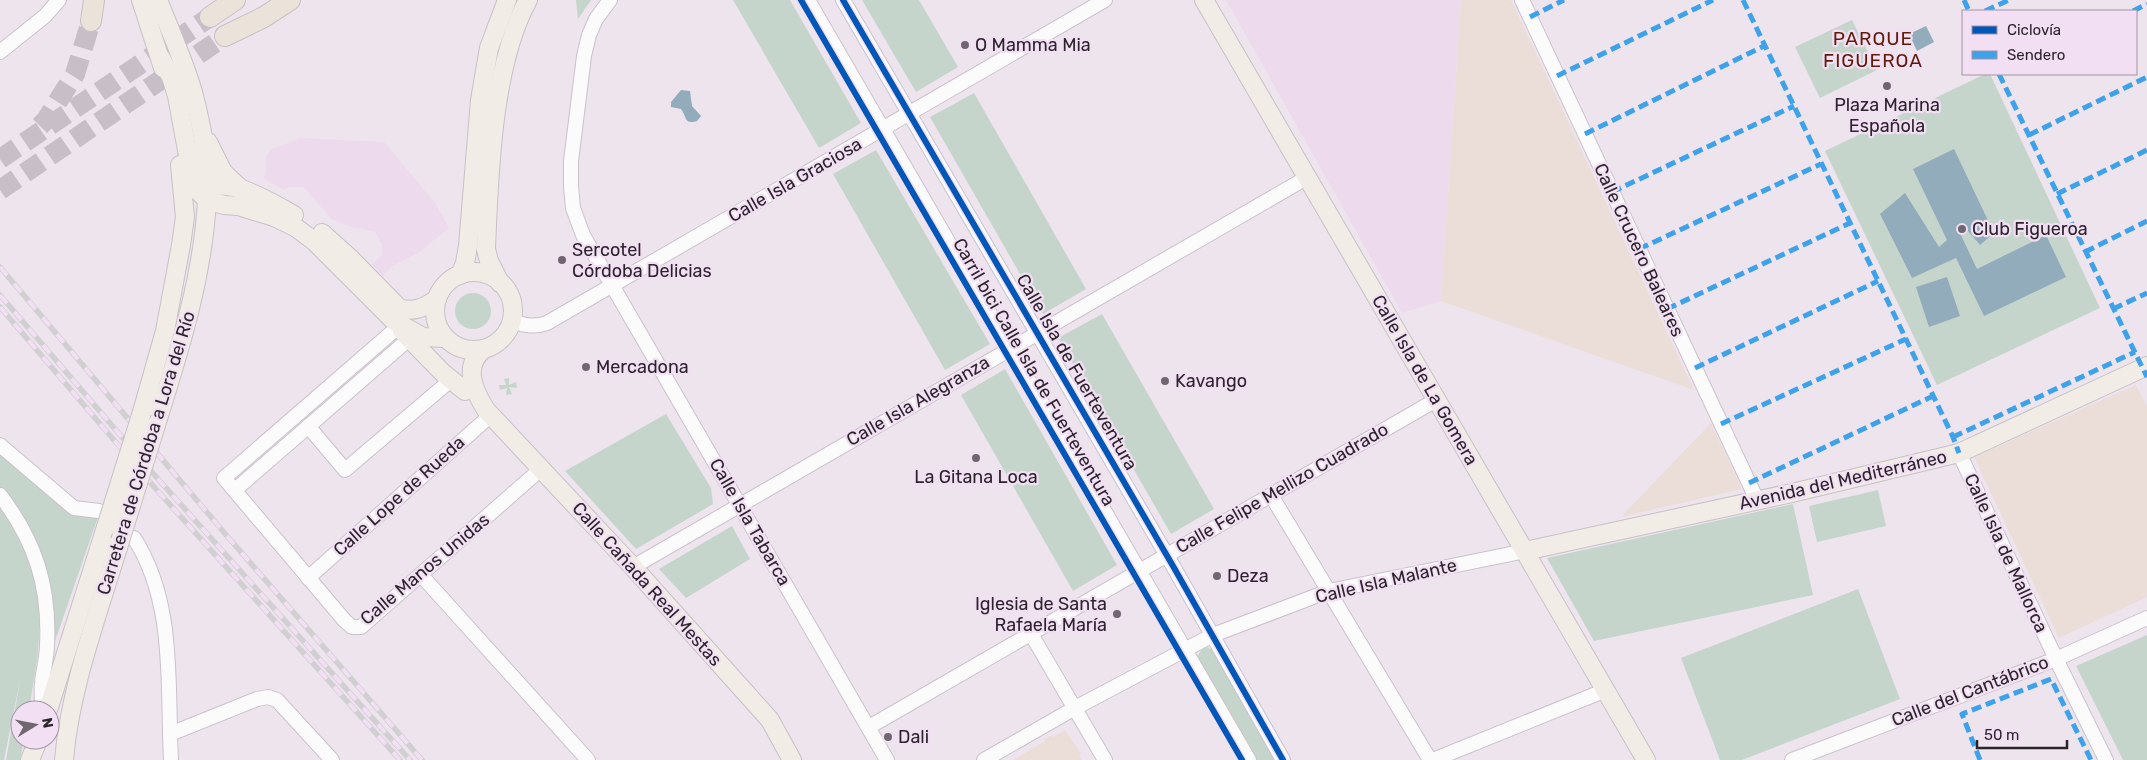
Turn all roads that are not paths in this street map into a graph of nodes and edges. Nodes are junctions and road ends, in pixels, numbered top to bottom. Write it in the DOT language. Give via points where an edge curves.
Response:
graph roads {
  1 [pos="59,0"];
  2 [pos="94,0"];
  3 [pos="141,0"];
  4 [pos="158,0"];
  5 [pos="235,0"];
  6 [pos="276,0"];
  7 [pos="290,0"];
  8 [pos="507,0"];
  9 [pos="528,0"];
  10 [pos="610,0"];
  11 [pos="808,0"];
  12 [pos="843,0"];
  13 [pos="1105,0"];
  14 [pos="1204,0"];
  15 [pos="1522,0"];
  16 [pos="210,17"];
  17 [pos="91,21"];
  18 [pos="0,52"];
  19 [pos="161,58"];
  20 [pos="192,91"];
  21 [pos="909,115"];
  22 [pos="884,130"];
  23 [pos="1308,177"];
  24 [pos="204,192"];
  25 [pos="241,199"];
  26 [pos="184,217"];
  27 [pos="460,275"];
  28 [pos="500,283"];
  29 [pos="613,284"];
  30 [pos="437,298"];
  31 [pos="511,321"];
  32 [pos="400,329"];
  33 [pos="185,333"];
  34 [pos="1036,333"];
  35 [pos="445,339"];
  36 [pos="484,349"];
  37 [pos="1010,349"];
  38 [pos="2147,366"];
  39 [pos="458,385"];
  40 [pos="1436,400"];
  41 [pos="491,414"];
  42 [pos="308,426"];
  43 [pos="0,445"];
  44 [pos="1959,453"];
  45 [pos="542,468"];
  46 [pos="235,490"];
  47 [pos="1271,494"];
  48 [pos="0,495"];
  49 [pos="1757,500"];
  50 [pos="740,504"];
  51 [pos="103,519"];
  52 [pos="127,539"];
  53 [pos="1525,551"];
  54 [pos="1167,555"];
  55 [pos="633,567"];
  56 [pos="1140,570"];
  57 [pos="421,575"];
  58 [pos="308,578"];
  59 [pos="1329,591"];
  60 [pos="2147,618"];
  61 [pos="1031,634"];
  62 [pos="1213,635"];
  63 [pos="1185,648"];
  64 [pos="2056,658"];
  65 [pos="1606,690"];
  66 [pos="42,700"];
  67 [pos="51,700"];
  68 [pos="1075,708"];
  69 [pos="869,727"];
  70 [pos="170,734"];
  71 [pos="64,760"];
  72 [pos="171,760"];
  73 [pos="332,760"];
  74 [pos="588,760"];
  75 [pos="792,760"];
  76 [pos="888,760"];
  77 [pos="984,760"];
  78 [pos="1105,760"];
  79 [pos="1249,760"];
  80 [pos="1284,760"];
  81 [pos="1431,760"];
  82 [pos="1646,760"];
  83 [pos="1792,760"];
  84 [pos="2106,760"];
  1 -- 18 [label="street" via="46,16"];
  2 -- 17 [label="highway"];
  3 -- 19 [label="main road, Carretera de Córdoba a Lora del Río"];
  4 -- 20 [label="main road, Carretera de Córdoba a Lora del Río"];
  5 -- 16 [label="highway"];
  6 -- 7 [label="highway" via="225,36"];
  8 -- 27 [label="main road" via="489,48 480,100 468,246"];
  9 -- 28 [label="main road" via="510,43 496,120 486,249"];
  10 -- 29 [label="street, Calle Isla Tabarca" via="596,19 584,56 571,160 571,186 573,208 583,235"];
  11 -- 22 [label="street"];
  12 -- 21 [label="street, Calle Isla de Fuerteventura"];
  13 -- 21 [label="street, Calle Isla Graciosa"];
  14 -- 23 [label="main road, Calle Isla de La Gomera"];
  15 -- 49 [label="street, Calle Crucero Baleares"];
  19 -- 24 [label="main road" via="177,96 192,177"];
  19 -- 26 [label="main road, Carretera de Córdoba a Lora del Río" via="178,153"];
  20 -- 24 [label="main road, Carretera de Córdoba a Lora del Río" via="201,132"];
  20 -- 25 [label="main road" via="216,162"];
  21 -- 22 [label="street, Calle Isla Graciosa"];
  21 -- 34 [label="street, Calle Isla de Fuerteventura"];
  22 -- 29 [label="street, Calle Isla Graciosa"];
  22 -- 37 [label="street"];
  23 -- 34 [label="street, Calle Isla Alegranza"];
  23 -- 40 [label="main road, Calle Isla de La Gomera"];
  24 -- 25 [label="main road" via="224,205"];
  24 -- 26 [label="main road" via="193,194"];
  24 -- 33 [label="main road, Carretera de Córdoba a Lora del Río" via="202,245"];
  25 -- 30 [label="main road" via="262,198 312,226 351,259 399,308 407,311 424,307"];
  25 -- 32 [label="main road" via="305,234"];
  25 -- 33 [label="main road" via="220,213 212,227 197,312"];
  26 -- 51 [label="main road, Carretera de Córdoba a Lora del Río, bridge" via="165,330 142,412"];
  27 -- 28 [label="main road" via="477,272"];
  27 -- 30 [label="main road" via="450,280"];
  28 -- 31 [label="main road" via="510,296"];
  29 -- 31 [label="street, Calle Isla Graciosa" via="547,323 527,326"];
  29 -- 50 [label="street, Calle Isla Tabarca"];
  30 -- 35 [label="main road" via="435,320"];
  31 -- 36 [label="main road" via="502,339"];
  32 -- 35 [label="main road" via="423,337"];
  32 -- 39 [label="main road"];
  32 -- 42 [label="street"];
  32 -- 46 [label="street, Calle Manos Unidas" via="224,478"];
  33 -- 52 [label="main road, Carretera de Córdoba a Lora del Río, bridge" via="156,425"];
  34 -- 37 [label="street, Calle Isla Alegranza"];
  34 -- 54 [label="street, Calle Isla de Fuerteventura"];
  35 -- 36 [label="main road" via="464,349"];
  35 -- 39 [label="main road, Calle Cañada Real Mestas" via="448,359"];
  36 -- 41 [label="main road, Calle Cañada Real Mestas" via="475,358 471,373 474,390"];
  37 -- 50 [label="street, Calle Isla Alegranza"];
  37 -- 56 [label="street"];
  38 -- 44 [label="main road, Avenida del Mediterráneo"];
  39 -- 41 [label="main road, Calle Cañada Real Mestas"];
  39 -- 42 [label="street" via="346,470"];
  40 -- 47 [label="street, Calle Felipe Mellizo Cuadrado"];
  40 -- 53 [label="main road, Calle Isla de La Gomera"];
  41 -- 45 [label="main road, Calle Cañada Real Mestas"];
  41 -- 58 [label="street, Calle Lope de Rueda"];
  42 -- 46 [label="street"];
  43 -- 51 [label="street" via="74,508"];
  44 -- 49 [label="main road, Avenida del Mediterráneo"];
  44 -- 64 [label="street, Calle Isla de Mallorca"];
  45 -- 55 [label="main road, Calle Cañada Real Mestas"];
  45 -- 57 [label="street, Calle Manos Unidas"];
  46 -- 58 [label="street, Calle Manos Unidas"];
  47 -- 54 [label="street, Calle Felipe Mellizo Cuadrado"];
  47 -- 59 [label="street"];
  48 -- 66 [label="street" via="16,516 34,550 43,580 48,611"];
  49 -- 53 [label="main road, Avenida del Mediterráneo"];
  50 -- 55 [label="street, Calle Isla Alegranza"];
  50 -- 69 [label="street, Calle Isla Tabarca"];
  51 -- 67 [label="main road, Carretera de Córdoba a Lora del Río"];
  52 -- 70 [label="street" via="147,558 156,583 170,679"];
  52 -- 71 [label="main road, Carretera de Córdoba a Lora del Río" via="82,670"];
  53 -- 59 [label="street, Calle Isla Malante"];
  53 -- 65 [label="main road, Calle Isla de La Gomera"];
  54 -- 56 [label="street, Calle Felipe Mellizo Cuadrado"];
  54 -- 62 [label="street, Calle Isla de Fuerteventura"];
  55 -- 75 [label="main road, Calle Cañada Real Mestas" via="770,720"];
  56 -- 61 [label="street, Calle Felipe Mellizo Cuadrado"];
  56 -- 63 [label="street"];
  57 -- 58 [label="street, Calle Manos Unidas" via="361,627 352,627 346,622"];
  57 -- 74 [label="street"];
  59 -- 62 [label="street, Calle Isla Malante"];
  59 -- 81 [label="street"];
  60 -- 64 [label="street, Calle del Cantábrico"];
  61 -- 68 [label="street"];
  61 -- 69 [label="street, Calle Felipe Mellizo Cuadrado"];
  62 -- 63 [label="street, Calle Isla Malante"];
  62 -- 80 [label="street, Calle Isla de Fuerteventura"];
  63 -- 68 [label="street, Calle Isla Malante"];
  63 -- 79 [label="street"];
  64 -- 83 [label="street, Calle del Cantábrico"];
  64 -- 84 [label="street, Calle Isla de Mallorca"];
  65 -- 81 [label="street"];
  65 -- 82 [label="main road, Calle Isla de La Gomera"];
  68 -- 77 [label="street, Calle Isla Malante"];
  68 -- 78 [label="street"];
  69 -- 76 [label="street, Calle Isla Tabarca"];
  70 -- 72 [label="street"];
  70 -- 73 [label="street" via="268,697 277,700"];
}
